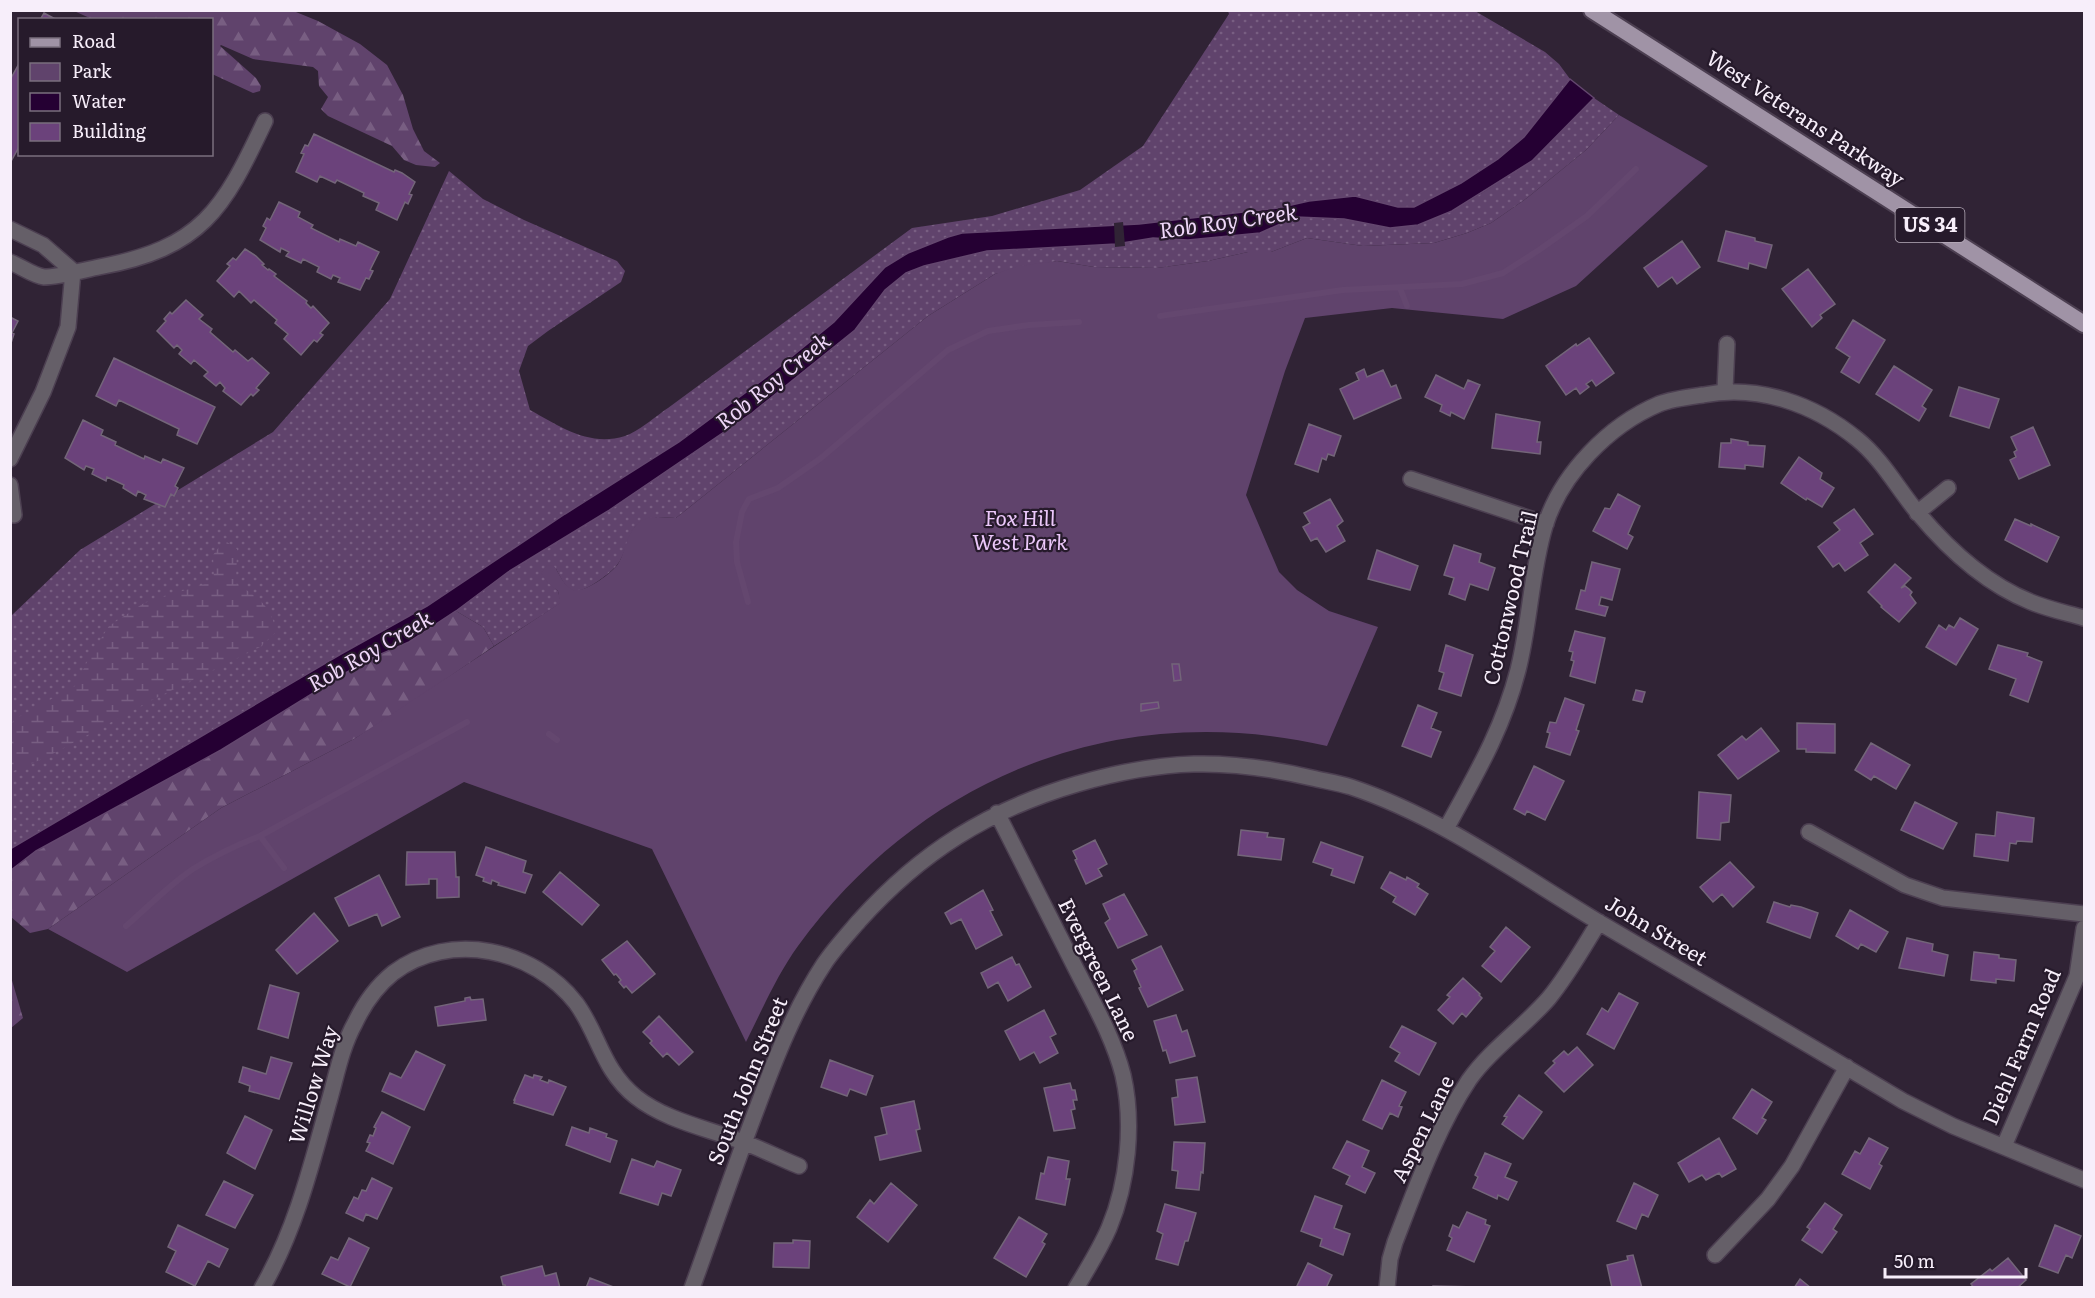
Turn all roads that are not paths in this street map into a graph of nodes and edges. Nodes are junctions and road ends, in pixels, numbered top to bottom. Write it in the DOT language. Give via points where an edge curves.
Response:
graph roads {
  1 [pos="1592,10"];
  2 [pos="265,121"];
  3 [pos="10,229"];
  4 [pos="10,262"];
  5 [pos="73,271"];
  6 [pos="2085,324"];
  7 [pos="1727,344"];
  8 [pos="1725,390"];
  9 [pos="10,459"];
  10 [pos="1411,479"];
  11 [pos="10,485"];
  12 [pos="1948,488"];
  13 [pos="1917,513"];
  14 [pos="14,515"];
  15 [pos="1545,524"];
  16 [pos="2085,618"];
  17 [pos="1193,764"];
  18 [pos="997,813"];
  19 [pos="1446,829"];
  20 [pos="1809,832"];
  21 [pos="2085,914"];
  22 [pos="1599,922"];
  23 [pos="2085,928"];
  24 [pos="1847,1067"];
  25 [pos="744,1142"];
  26 [pos="2004,1146"];
  27 [pos="799,1166"];
  28 [pos="2085,1180"];
  29 [pos="1715,1255"];
  30 [pos="262,1287"];
  31 [pos="692,1287"];
  32 [pos="1076,1287"];
  33 [pos="1387,1287"];
  1 -- 6 [label="main road, West Veterans Parkway / US 34"];
  2 -- 5 [label="street" via="231,190 209,218 157,253"];
  3 -- 5 [label="street" via="43,245"];
  4 -- 5 [label="street" via="42,277"];
  5 -- 9 [label="street" via="68,327 43,392"];
  7 -- 8 [label="street"];
  8 -- 13 [label="street, Cottonwood Trail" via="1776,398 1833,422 1859,440"];
  8 -- 15 [label="street, Cottonwood Trail" via="1660,404 1606,436 1569,479"];
  10 -- 15 [label="street"];
  11 -- 14 [label="street"];
  12 -- 13 [label="street"];
  13 -- 16 [label="street, Cottonwood Trail" via="1950,549 1986,578 2031,602"];
  15 -- 19 [label="street, Cottonwood Trail" via="1518,669 1505,711 1490,751"];
  17 -- 18 [label="street, South John Street" via="1103,776 1028,799"];
  17 -- 19 [label="street, John Street" via="1244,766 1348,786"];
  18 -- 25 [label="street, South John Street" via="915,866 836,948 788,1030"];
  18 -- 32 [label="street, Evergreen Lane" via="1105,1026 1123,1076 1128,1107 1120,1192 1110,1226"];
  19 -- 22 [label="street, John Street"];
  20 -- 21 [label="street" via="1905,885 1942,898"];
  22 -- 24 [label="street, John Street"];
  22 -- 33 [label="street, Aspen Lane" via="1548,999 1488,1059 1457,1100 1395,1242"];
  23 -- 26 [label="street, Diehl Farm Road" via="2077,976"];
  24 -- 26 [label="street, John Street" via="1903,1101"];
  24 -- 29 [label="street" via="1792,1166"];
  25 -- 27 [label="street"];
  25 -- 30 [label="street, Willow Way" via="667,1115 628,1091 609,1067 576,1003 548,975 520,959 485,950 450,950 418,958 393,973 370,997 354,1025 293,1224"];
  25 -- 31 [label="street, South John Street"];
  26 -- 28 [label="street, John Street"];
}
